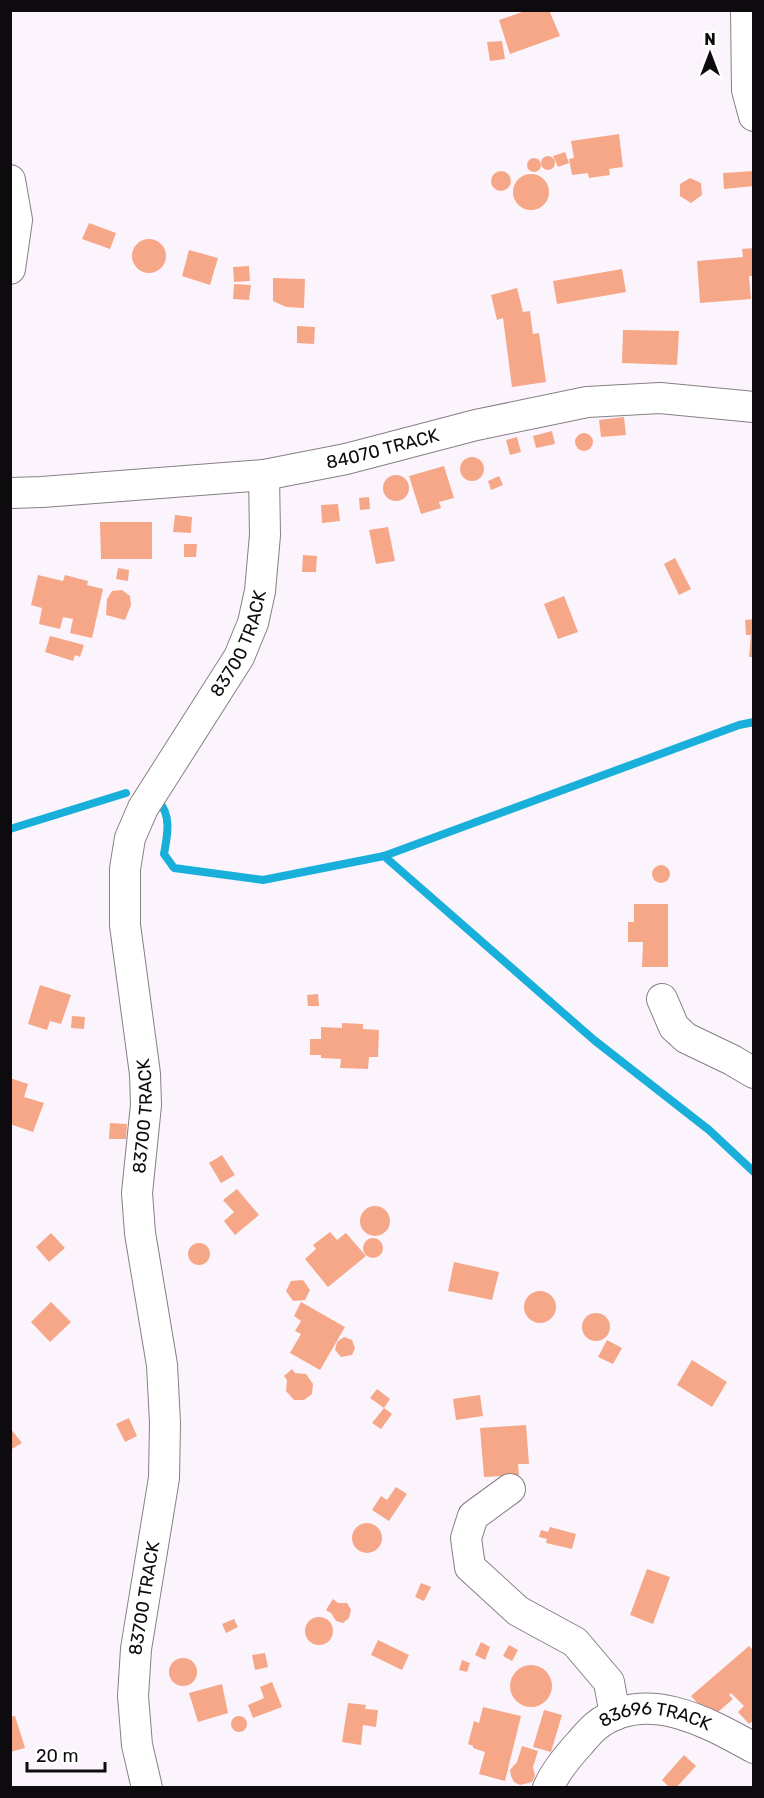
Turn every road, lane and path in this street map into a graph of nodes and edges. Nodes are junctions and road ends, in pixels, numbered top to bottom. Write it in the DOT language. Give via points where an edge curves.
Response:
graph roads {
  1 [pos="746,10"];
  2 [pos="753,116"];
  3 [pos="10,180"];
  4 [pos="10,269"];
  5 [pos="753,407"];
  6 [pos="264,475"];
  7 [pos="10,493"];
  8 [pos="662,999"];
  9 [pos="753,1073"];
  10 [pos="510,1489"];
  11 [pos="615,1715"];
  12 [pos="753,1748"];
  13 [pos="147,1788"];
  14 [pos="548,1788"];
  1 -- 2 [label="street" via="747,90"];
  3 -- 4 [label="street" via="17,220"];
  5 -- 6 [label="street, 84070 TRACK" via="660,398 587,402"];
  6 -- 7 [label="street, 84070 TRACK"];
  6 -- 13 [label="street, 83700 TRACK" via="265,535 253,623 239,657 143,808 130,838 124,869 125,925 145,1074 146,1105 136,1193 162,1365 165,1423 164,1478 136,1649 133,1696 137,1746"];
  8 -- 9 [label="street" via="674,1027 686,1038"];
  10 -- 11 [label="street" via="473,1516 466,1538 470,1567 518,1611 575,1642 609,1682"];
  11 -- 12 [label="street, 83696 TRACK" via="640,1708 662,1709 712,1725"];
  11 -- 14 [label="street, 83696 TRACK" via="595,1726 582,1740"];
}
